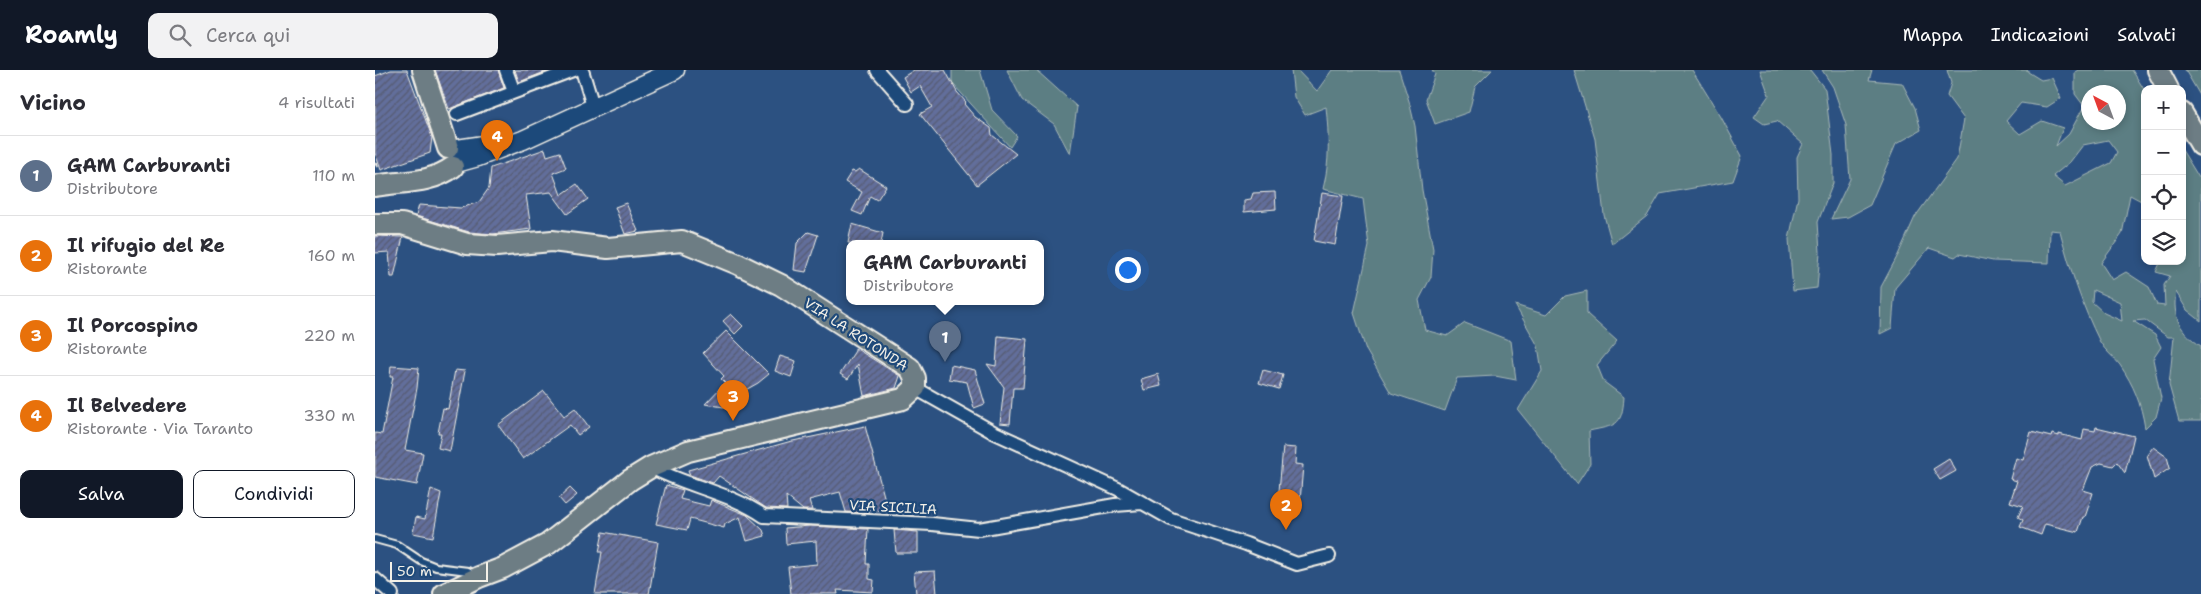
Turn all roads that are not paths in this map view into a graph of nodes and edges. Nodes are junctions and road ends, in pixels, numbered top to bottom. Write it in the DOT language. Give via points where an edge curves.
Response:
graph roads {
  1 [pos="423,70"];
  2 [pos="506,70"];
  3 [pos="573,70"];
  4 [pos="582,70"];
  5 [pos="675,70"];
  6 [pos="877,70"];
  7 [pos="2157,70"];
  8 [pos="657,74"];
  9 [pos="2166,85"];
  10 [pos="514,92"];
  11 [pos="907,104"];
  12 [pos="593,106"];
  13 [pos="457,114"];
  14 [pos="2186,120"];
  15 [pos="2201,145"];
  16 [pos="452,157"];
  17 [pos="381,184"];
  18 [pos="375,224"];
  19 [pos="915,388"];
  20 [pos="651,466"];
  21 [pos="1142,503"];
  22 [pos="375,539"];
  23 [pos="1329,556"];
  24 [pos="479,577"];
  25 [pos="375,579"];
  26 [pos="385,594"];
  27 [pos="393,594"];
  28 [pos="444,594"];
  29 [pos="460,594"];
  1 -- 16 [label="main road"];
  2 -- 10 [label="street"];
  3 -- 10 [label="street"];
  4 -- 12 [label="street"];
  5 -- 8 [label="street"];
  6 -- 11 [label="street"];
  7 -- 9 [label="main road"];
  8 -- 12 [label="street"];
  10 -- 13 [label="street"];
  12 -- 16 [label="street" via="523,140"];
  14 -- 15 [label="main road"];
  16 -- 17 [label="main road"];
  18 -- 19 [label="main road, VIA LA ROTONDA" via="402,224 467,244 497,246 552,241 608,248 682,241 781,285 910,368"];
  19 -- 20 [label="main road, VIA LA ROTONDA" via="903,399 688,451"];
  19 -- 21 [label="street" via="993,432"];
  20 -- 21 [label="street, VIA SICILIA" via="672,478 725,494 764,516 979,529"];
  20 -- 24 [label="main road, VIA LA ROTONDA" via="548,544"];
  21 -- 23 [label="street" via="1171,519 1297,564"];
  22 -- 24 [label="lane" via="397,545 436,567 468,571"];
  24 -- 28 [label="main road, VIA LA ROTONDA"];
  24 -- 29 [label="main road, VIA LA ROTONDA"];
  25 -- 26 [label="street"];
  25 -- 27 [label="street"];
}
